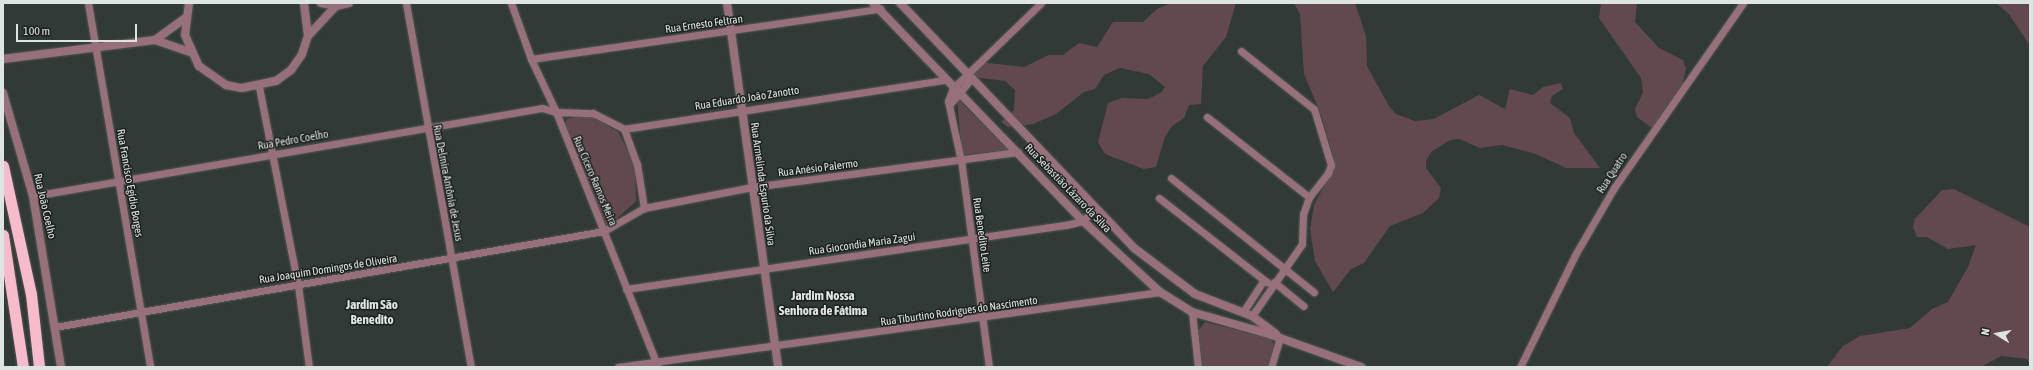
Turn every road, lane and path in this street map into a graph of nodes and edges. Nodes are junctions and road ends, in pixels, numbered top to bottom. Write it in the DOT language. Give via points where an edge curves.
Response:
graph roads {
  1 [pos="88,3"];
  2 [pos="189,3"];
  3 [pos="304,3"];
  4 [pos="321,3"];
  5 [pos="350,3"];
  6 [pos="406,3"];
  7 [pos="511,3"];
  8 [pos="727,3"];
  9 [pos="873,3"];
  10 [pos="900,3"];
  11 [pos="1041,3"];
  12 [pos="1743,3"];
  13 [pos="336,6"];
  14 [pos="880,9"];
  15 [pos="185,18"];
  16 [pos="732,32"];
  17 [pos="308,36"];
  18 [pos="155,40"];
  19 [pos="95,47"];
  20 [pos="1241,51"];
  21 [pos="190,52"];
  22 [pos="3,59"];
  23 [pos="531,59"];
  24 [pos="969,76"];
  25 [pos="946,80"];
  26 [pos="259,87"];
  27 [pos="955,90"];
  28 [pos="3,93"];
  29 [pos="741,109"];
  30 [pos="556,112"];
  31 [pos="1207,117"];
  32 [pos="427,127"];
  33 [pos="624,129"];
  34 [pos="1018,152"];
  35 [pos="273,155"];
  36 [pos="961,161"];
  37 [pos="3,166"];
  38 [pos="1171,178"];
  39 [pos="119,181"];
  40 [pos="752,187"];
  41 [pos="32,196"];
  42 [pos="1308,197"];
  43 [pos="1160,198"];
  44 [pos="1095,207"];
  45 [pos="644,208"];
  46 [pos="1083,221"];
  47 [pos="604,231"];
  48 [pos="3,235"];
  49 [pos="972,239"];
  50 [pos="452,259"];
  51 [pos="764,268"];
  52 [pos="1284,268"];
  53 [pos="1264,280"];
  54 [pos="1273,284"];
  55 [pos="298,285"];
  56 [pos="626,289"];
  57 [pos="1160,292"];
  58 [pos="1314,292"];
  59 [pos="1304,306"];
  60 [pos="142,312"];
  61 [pos="1192,312"];
  62 [pos="1242,312"];
  63 [pos="1252,316"];
  64 [pos="982,319"];
  65 [pos="56,327"];
  66 [pos="1276,336"];
  67 [pos="775,348"];
  68 [pos="656,364"];
  69 [pos="1345,364"];
  70 [pos="23,367"];
  71 [pos="39,367"];
  72 [pos="61,367"];
  73 [pos="150,367"];
  74 [pos="309,367"];
  75 [pos="471,367"];
  76 [pos="618,367"];
  77 [pos="778,367"];
  78 [pos="989,367"];
  79 [pos="1198,367"];
  80 [pos="1271,367"];
  81 [pos="1361,367"];
  82 [pos="1520,367"];
  1 -- 19 [label="street, Rua Francisco Egídio Borges"];
  2 -- 15 [label="street"];
  3 -- 17 [label="street"];
  4 -- 13 [label="street"];
  5 -- 13 [label="street"];
  6 -- 32 [label="street, Rua Delmira Antônia de Jesus"];
  7 -- 23 [label="street, Rua Cícero Ramos Meira"];
  8 -- 16 [label="street, Rua Armelinda Espurio da Silva"];
  9 -- 14 [label="street, Rua Sebastião Lázaro da Silva"];
  10 -- 24 [label="street, Rua Sebastião Lázaro da Silva"];
  11 -- 24 [label="street"];
  12 -- 82 [label="street, Rua Quatro" via="1614,188 1575,255"];
  13 -- 17 [label="street"];
  14 -- 16 [label="street, Rua Ernesto Feltran"];
  14 -- 25 [label="street, Rua Sebastião Lázaro da Silva"];
  15 -- 18 [label="street"];
  15 -- 21 [label="street"];
  16 -- 23 [label="street, Rua Ernesto Feltran"];
  16 -- 29 [label="street, Rua Armelinda Espurio da Silva"];
  17 -- 26 [label="street" via="291,70 276,81"];
  18 -- 19 [label="street"];
  18 -- 21 [label="street"];
  19 -- 22 [label="street"];
  19 -- 39 [label="street, Rua Francisco Egídio Borges"];
  20 -- 42 [label="street" via="1314,109 1331,165 1328,173"];
  21 -- 26 [label="street" via="203,70 226,85"];
  23 -- 30 [label="street, Rua Cícero Ramos Meira"];
  24 -- 27 [label="street"];
  24 -- 44 [label="street, Rua Sebastião Lázaro da Silva"];
  25 -- 27 [label="street, Rua Sebastião Lázaro da Silva"];
  25 -- 29 [label="street, Rua Eduardo João Zanotto"];
  26 -- 35 [label="street"];
  27 -- 34 [label="street, Rua Sebastião Lázaro da Silva"];
  27 -- 36 [label="street, Rua Benedito Leite" via="948,108"];
  28 -- 41 [label="street, Rua João Coelho"];
  29 -- 33 [label="street, Rua Eduardo João Zanotto"];
  29 -- 40 [label="street, Rua Armelinda Espurio da Silva"];
  30 -- 32 [label="street, Rua Pedro Coelho" via="542,108"];
  30 -- 33 [label="street" via="593,113"];
  30 -- 47 [label="street, Rua Cícero Ramos Meira"];
  31 -- 42 [label="street"];
  32 -- 35 [label="street, Rua Pedro Coelho"];
  32 -- 50 [label="street, Rua Delmira Antônia de Jesus"];
  33 -- 45 [label="street" via="637,164"];
  34 -- 36 [label="street, Rua Anésio Palermo"];
  34 -- 46 [label="street, Rua Sebastião Lázaro da Silva"];
  35 -- 39 [label="street, Rua Pedro Coelho"];
  35 -- 55 [label="street"];
  36 -- 40 [label="street, Rua Anésio Palermo"];
  36 -- 49 [label="street, Rua Benedito Leite"];
  37 -- 71 [label="highway" via="31,294"];
  38 -- 52 [label="street"];
  39 -- 41 [label="street, Rua Pedro Coelho"];
  39 -- 60 [label="street, Rua Francisco Egídio Borges"];
  40 -- 45 [label="street, Rua Anésio Palermo"];
  40 -- 51 [label="street, Rua Armelinda Espurio da Silva"];
  41 -- 65 [label="street, Rua João Coelho"];
  42 -- 52 [label="street" via="1303,214 1302,244"];
  43 -- 53 [label="street"];
  44 -- 46 [label="street"];
  44 -- 62 [label="street, Rua Sebastião Lázaro da Silva" via="1168,277 1195,294"];
  45 -- 47 [label="street, Rua Anésio Palermo"];
  46 -- 49 [label="street, Rua Giocondia Maria Zagui"];
  46 -- 57 [label="street, Rua Sebastião Lázaro da Silva"];
  47 -- 50 [label="street, Rua Joaquim Domingos de Oliveira"];
  47 -- 56 [label="street, Rua Cícero Ramos Meira"];
  48 -- 70 [label="highway"];
  49 -- 51 [label="street, Rua Giocondia Maria Zagui"];
  49 -- 64 [label="street, Rua Benedito Leite"];
  50 -- 55 [label="street, Rua Joaquim Domingos de Oliveira"];
  50 -- 75 [label="street, Rua Delmira Antônia de Jesus"];
  51 -- 56 [label="street, Rua Giocondia Maria Zagui"];
  51 -- 67 [label="street, Rua Armelinda Espurio da Silva"];
  52 -- 54 [label="street"];
  52 -- 58 [label="street"];
  53 -- 54 [label="street"];
  53 -- 62 [label="street"];
  54 -- 59 [label="street"];
  54 -- 63 [label="street"];
  55 -- 60 [label="street, Rua Joaquim Domingos de Oliveira"];
  55 -- 74 [label="street"];
  56 -- 68 [label="street, Rua Cícero Ramos Meira"];
  57 -- 61 [label="street, Rua Sebastião Lázaro da Silva"];
  57 -- 64 [label="street, Rua Tiburtino Rodrigues do Nascimento"];
  60 -- 65 [label="street, Rua Joaquim Domingos de Oliveira"];
  60 -- 73 [label="street, Rua Francisco Egídio Borges"];
  61 -- 66 [label="street, Rua Sebastião Lázaro da Silva"];
  61 -- 79 [label="street"];
  62 -- 63 [label="street, Rua Sebastião Lázaro da Silva"];
  63 -- 66 [label="street, Rua Sebastião Lázaro da Silva"];
  64 -- 67 [label="street, Rua Tiburtino Rodrigues do Nascimento"];
  64 -- 78 [label="street, Rua Benedito Leite"];
  65 -- 72 [label="street, Rua João Coelho"];
  66 -- 69 [label="street, Rua Sebastião Lázaro da Silva"];
  66 -- 80 [label="street"];
  67 -- 68 [label="street, Rua Tiburtino Rodrigues do Nascimento"];
  67 -- 77 [label="street, Rua Armelinda Espurio da Silva"];
  68 -- 76 [label="street, Rua Tiburtino Rodrigues do Nascimento"];
  69 -- 81 [label="street, Rua Sebastião Lázaro da Silva"];
}
